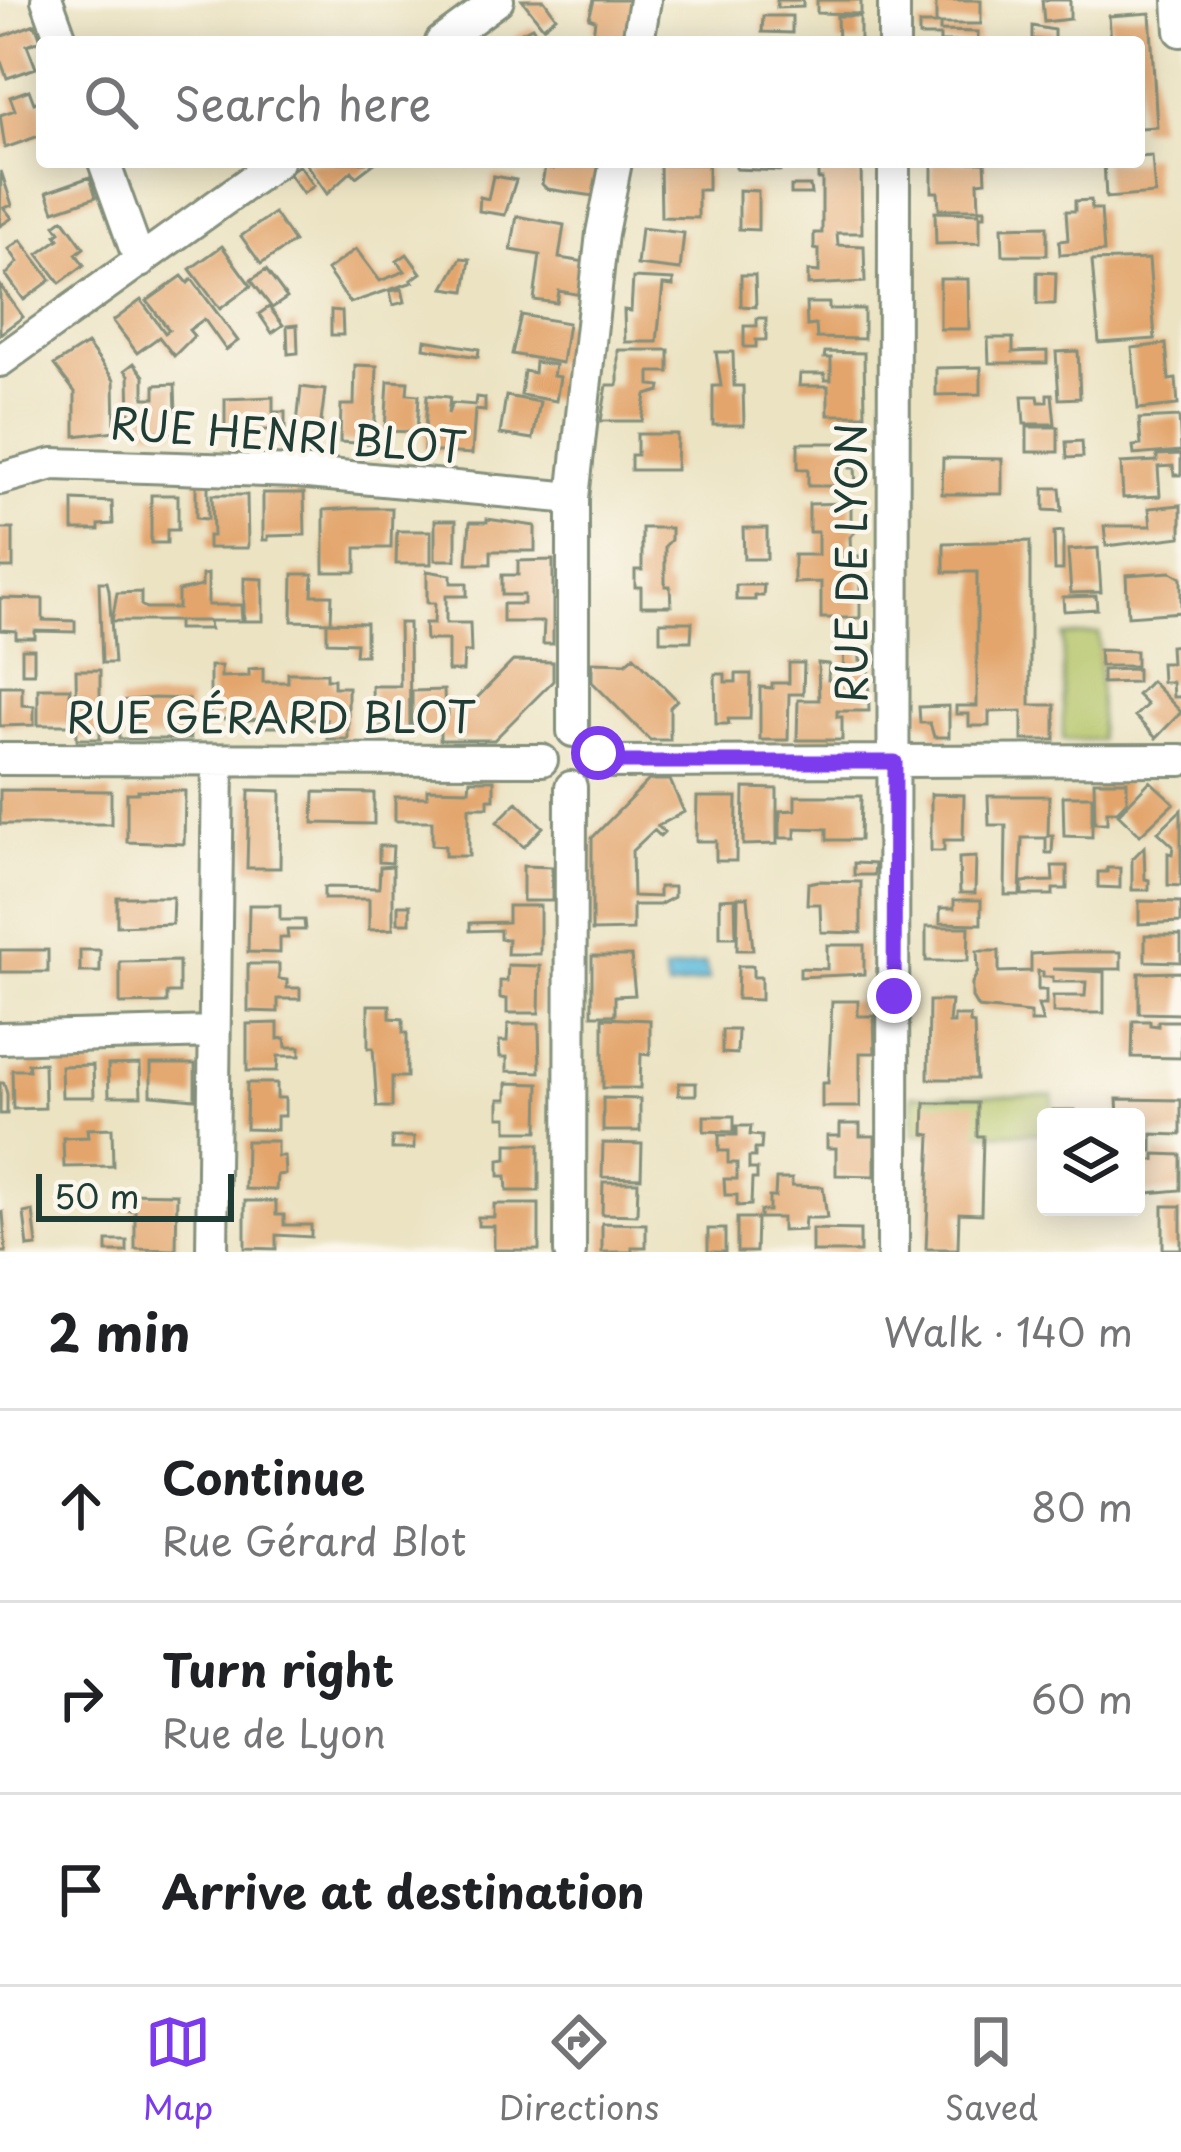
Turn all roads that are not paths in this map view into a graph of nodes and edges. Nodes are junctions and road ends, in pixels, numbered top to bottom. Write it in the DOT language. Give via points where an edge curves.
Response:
graph roads {
  1 [pos="47,0"];
  2 [pos="498,0"];
  3 [pos="645,0"];
  4 [pos="894,0"];
  5 [pos="1179,0"];
  6 [pos="1181,32"];
  7 [pos="60,36"];
  8 [pos="449,36"];
  9 [pos="639,36"];
  10 [pos="894,36"];
  11 [pos="106,168"];
  12 [pos="269,168"];
  13 [pos="615,168"];
  14 [pos="894,168"];
  15 [pos="140,262"];
  16 [pos="0,361"];
  17 [pos="0,478"];
  18 [pos="573,498"];
  19 [pos="573,731"];
  20 [pos="0,759"];
  21 [pos="218,760"];
  22 [pos="542,760"];
  23 [pos="1181,760"];
  24 [pos="599,762"];
  25 [pos="895,762"];
  26 [pos="572,787"];
  27 [pos="214,1032"];
  28 [pos="0,1038"];
  29 [pos="212,1252"];
  30 [pos="570,1252"];
  31 [pos="893,1252"];
  1 -- 7 [label="street"];
  2 -- 8 [label="street"];
  3 -- 9 [label="street"];
  4 -- 10 [label="street"];
  5 -- 6 [label="street"];
  11 -- 15 [label="street"];
  12 -- 15 [label="street"];
  13 -- 18 [label="street"];
  14 -- 25 [label="street, RUE DE LYON"];
  15 -- 16 [label="street"];
  17 -- 18 [label="street, RUE HENRI BLOT" via="53,464 297,472"];
  18 -- 19 [label="street"];
  19 -- 22 [label="street" via="555,736"];
  19 -- 24 [label="street" via="590,737"];
  20 -- 21 [label="street, RUE GÉRARD BLOT"];
  21 -- 22 [label="street, RUE GÉRARD BLOT"];
  21 -- 27 [label="street"];
  22 -- 26 [label="street" via="555,782"];
  23 -- 25 [label="street"];
  24 -- 25 [label="street"];
  24 -- 26 [label="street" via="587,782"];
  25 -- 31 [label="street, RUE DE LYON"];
  26 -- 30 [label="street"];
  27 -- 28 [label="street"];
  27 -- 29 [label="street"];
}
